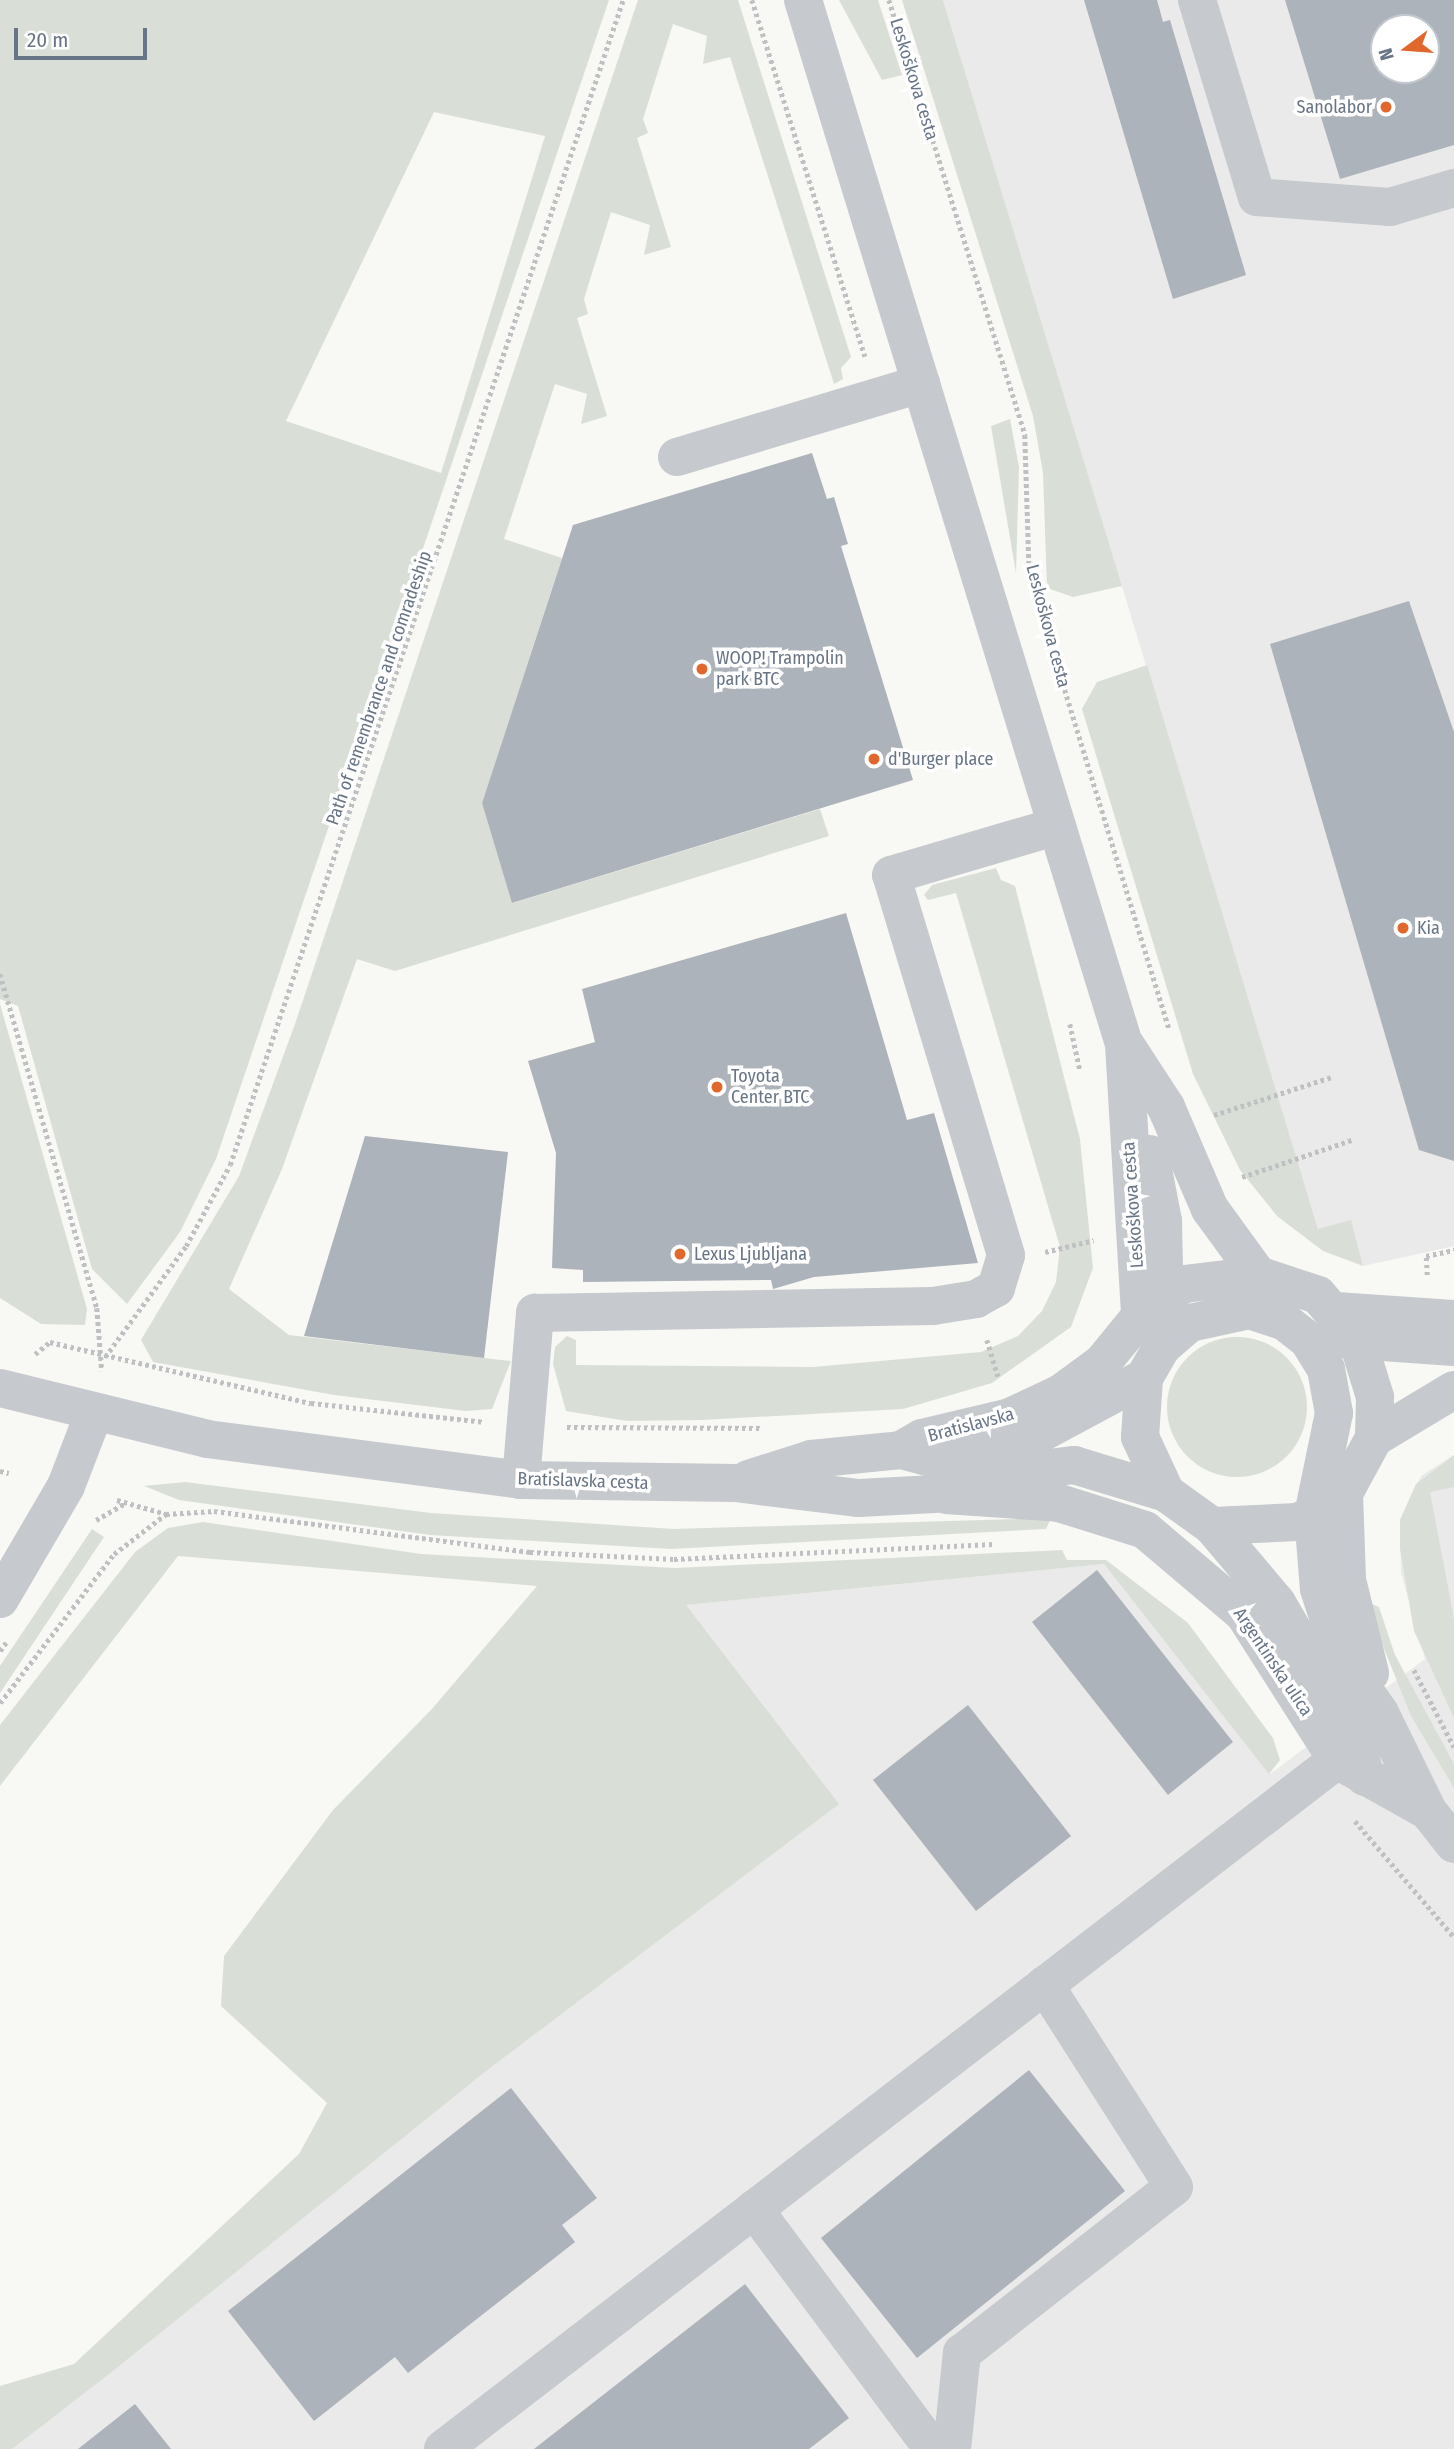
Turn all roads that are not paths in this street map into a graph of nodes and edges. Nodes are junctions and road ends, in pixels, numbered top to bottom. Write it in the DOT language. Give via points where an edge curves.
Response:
graph roads {
  1 [pos="803,0"];
  2 [pos="1197,0"];
  3 [pos="1454,188"];
  4 [pos="921,383"];
  5 [pos="677,457"];
  6 [pos="1057,826"];
  7 [pos="1124,1044"];
  8 [pos="1258,1275"];
  9 [pos="1153,1304"];
  10 [pos="1336,1311"];
  11 [pos="1454,1319"];
  12 [pos="1297,1330"];
  13 [pos="1358,1342"];
  14 [pos="1454,1347"];
  15 [pos="1153,1362"];
  16 [pos="0,1388"];
  17 [pos="1454,1391"];
  18 [pos="94,1413"];
  19 [pos="1374,1438"];
  20 [pos="901,1450"];
  21 [pos="521,1480"];
  22 [pos="735,1483"];
  23 [pos="934,1493"];
  24 [pos="1166,1493"];
  25 [pos="1344,1493"];
  26 [pos="1313,1515"];
  27 [pos="1212,1526"];
  28 [pos="0,1599"];
  29 [pos="1380,1713"];
  30 [pos="1351,1769"];
  31 [pos="1428,1811"];
  32 [pos="1454,1844"];
  33 [pos="1045,1985"];
  34 [pos="754,2209"];
  35 [pos="443,2449"];
  36 [pos="933,2449"];
  37 [pos="952,2449"];
  1 -- 4 [label="street, Leskoškova cesta"];
  2 -- 3 [label="street" via="1257,197 1390,207"];
  4 -- 5 [label="street"];
  4 -- 6 [label="street, Leskoškova cesta"];
  6 -- 7 [label="street, Leskoškova cesta"];
  6 -- 21 [label="street" via="891,875 1006,1255 996,1288 976,1299 804,1312 535,1313"];
  7 -- 8 [label="street, Leskoškova cesta" via="1166,1107 1210,1209"];
  7 -- 9 [label="street, Leskoškova cesta" via="1128,1096 1154,1163"];
  8 -- 9 [label="street" via="1212,1275"];
  8 -- 10 [label="street" via="1301,1286"];
  9 -- 15 [label="street, Leskoškova cesta"];
  9 -- 20 [label="street, Bratislavska" via="1102,1363 1061,1394 1010,1417 922,1438"];
  10 -- 11 [label="street"];
  10 -- 13 [label="street"];
  12 -- 13 [label="street"];
  12 -- 15 [label="street" via="1266,1314 1229,1311 1190,1323"];
  12 -- 26 [label="street" via="1326,1369 1334,1413"];
  13 -- 14 [label="street"];
  13 -- 19 [label="street" via="1375,1397"];
  15 -- 20 [label="street, Bratislavska" via="1030,1439 928,1457"];
  15 -- 24 [label="street" via="1140,1437"];
  16 -- 18 [label="street, Bratislavska cesta"];
  17 -- 19 [label="street"];
  18 -- 21 [label="street, Bratislavska cesta" via="307,1455"];
  18 -- 28 [label="street" via="66,1486"];
  19 -- 25 [label="street"];
  20 -- 22 [label="street, Bratislavska" via="811,1459"];
  21 -- 22 [label="street, Bratislavska cesta"];
  22 -- 23 [label="street, Bratislavska cesta" via="859,1498"];
  23 -- 24 [label="street, Bratislavska cesta" via="1001,1474 1074,1465"];
  23 -- 30 [label="street, Argentinska ulica" via="1059,1503 1145,1530 1244,1614"];
  24 -- 27 [label="street"];
  25 -- 26 [label="street"];
  25 -- 29 [label="street, Argentinska ulica" via="1347,1580"];
  26 -- 27 [label="street" via="1269,1527"];
  26 -- 29 [label="street, Argentinska ulica" via="1319,1589 1337,1646"];
  27 -- 30 [label="street, Argentinska ulica" via="1277,1603 1357,1740"];
  29 -- 31 [label="street, Argentinska ulica"];
  30 -- 31 [label="street, Argentinska ulica"];
  30 -- 33 [label="street"];
  31 -- 32 [label="street, Argentinska ulica"];
  33 -- 34 [label="street"];
  33 -- 37 [label="street" via="1174,2187 961,2353"];
  34 -- 35 [label="street"];
  34 -- 36 [label="street"];
}
